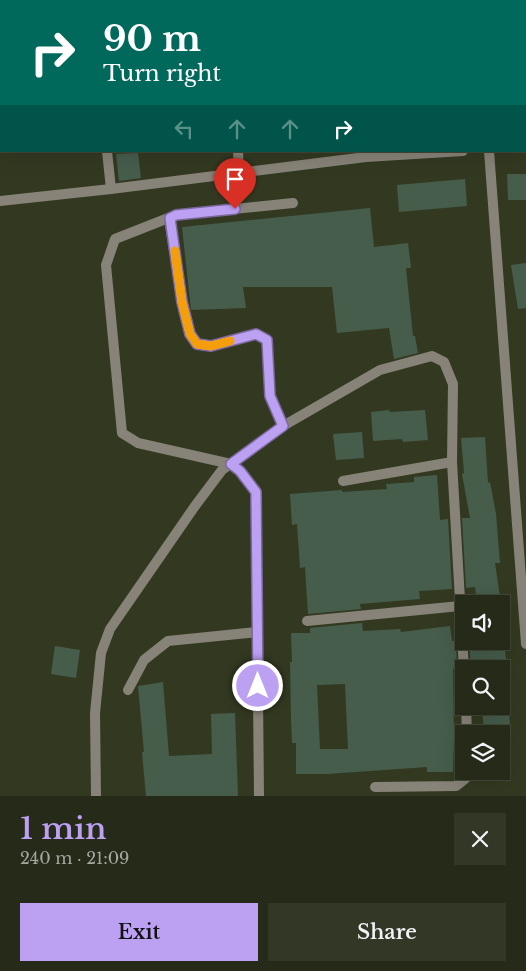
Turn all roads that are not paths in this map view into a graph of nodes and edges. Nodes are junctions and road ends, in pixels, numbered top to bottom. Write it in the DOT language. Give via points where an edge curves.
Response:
graph roads {
  1 [pos="107,152"];
  2 [pos="238,152"];
  3 [pos="430,152"];
  4 [pos="490,152"];
  5 [pos="365,154"];
  6 [pos="239,173"];
  7 [pos="111,189"];
  8 [pos="0,201"];
  9 [pos="293,203"];
  10 [pos="170,218"];
  11 [pos="283,426"];
  12 [pos="452,462"];
  13 [pos="231,464"];
  14 [pos="343,481"];
  15 [pos="459,595"];
  16 [pos="455,606"];
  17 [pos="307,621"];
  18 [pos="258,632"];
  19 [pos="526,644"];
  20 [pos="128,690"];
  21 [pos="464,780"];
  22 [pos="375,787"];
  23 [pos="96,796"];
  24 [pos="259,796"];
  1 -- 7 [label="street"];
  2 -- 6 [label="street"];
  3 -- 5 [label="street"];
  4 -- 19 [label="street"];
  5 -- 6 [label="street"];
  6 -- 7 [label="street"];
  7 -- 8 [label="street"];
  9 -- 10 [label="street"];
  10 -- 11 [label="street" via="190,334 197,344 211,346 256,334 267,340 270,396"];
  10 -- 13 [label="street" via="116,239 106,265 122,433 138,443"];
  11 -- 12 [label="street" via="380,370 432,356 444,362 452,384"];
  11 -- 13 [label="street"];
  12 -- 14 [label="street"];
  12 -- 15 [label="street"];
  13 -- 18 [label="street" via="256,492"];
  13 -- 23 [label="street" via="222,470 194,506 110,630 101,653 95,713"];
  16 -- 17 [label="street"];
  18 -- 20 [label="street" via="168,641 144,660"];
  18 -- 24 [label="street"];
  21 -- 22 [label="street" via="456,786"];
}
